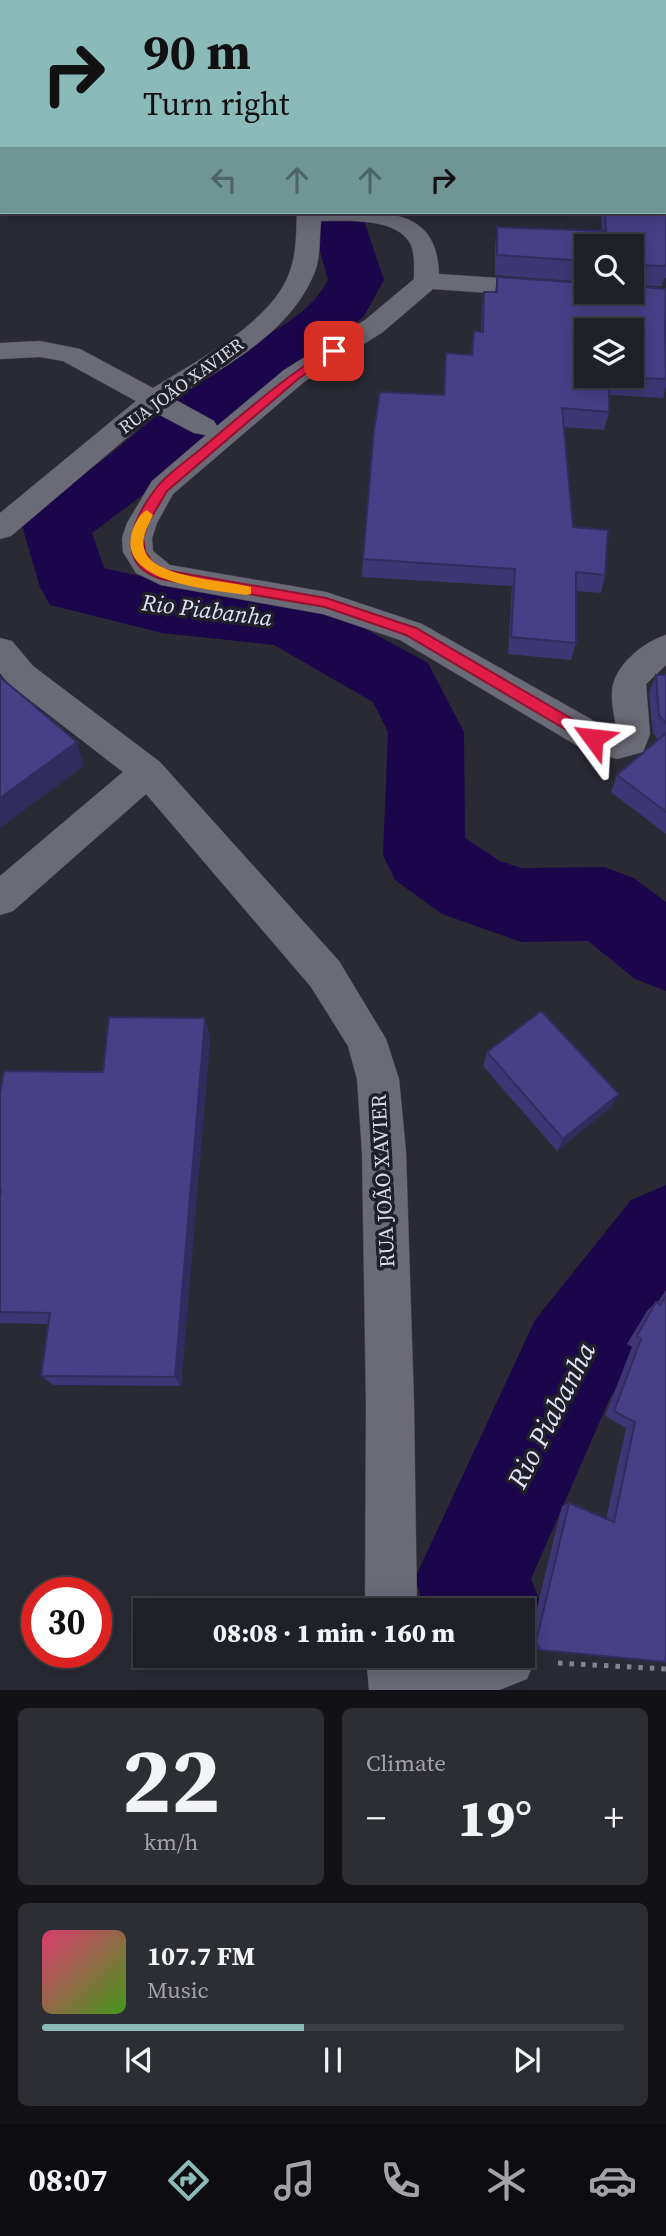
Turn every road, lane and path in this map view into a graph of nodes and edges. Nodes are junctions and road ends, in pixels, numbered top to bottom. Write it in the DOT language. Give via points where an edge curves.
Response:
graph roads {
  1 [pos="314,214"];
  2 [pos="361,214"];
  3 [pos="427,281"];
  4 [pos="574,291"];
  5 [pos="0,351"];
  6 [pos="160,405"];
  7 [pos="204,427"];
  8 [pos="0,529"];
  9 [pos="666,647"];
  10 [pos="0,650"];
  11 [pos="148,772"];
  12 [pos="0,899"];
  13 [pos="391,1598"];
  14 [pos="535,1662"];
  15 [pos="394,1668"];
  16 [pos="485,1668"];
  17 [pos="666,1669"];
  18 [pos="396,1690"];
  19 [pos="421,1690"];
  1 -- 6 [label="street, RUA JOÃO XAVIER" via="302,274 273,319"];
  2 -- 3 [label="street" via="413,231 421,239"];
  3 -- 4 [label="street"];
  3 -- 9 [label="street" via="374,326 294,376 162,488 142,523 138,552 161,574 326,603 411,632 593,738 615,746 631,742 635,731 628,684"];
  5 -- 6 [label="street" via="40,349 71,355"];
  6 -- 7 [label="street"];
  6 -- 8 [label="street, RUA JOÃO XAVIER"];
  10 -- 11 [label="street, RUA JOÃO XAVIER" via="21,675"];
  11 -- 12 [label="street"];
  11 -- 13 [label="street, RUA JOÃO XAVIER" via="325,974 366,1039 378,1079 385,1178"];
  14 -- 17 [label="path"];
  15 -- 18 [label="street"];
  16 -- 19 [label="street"];
}
